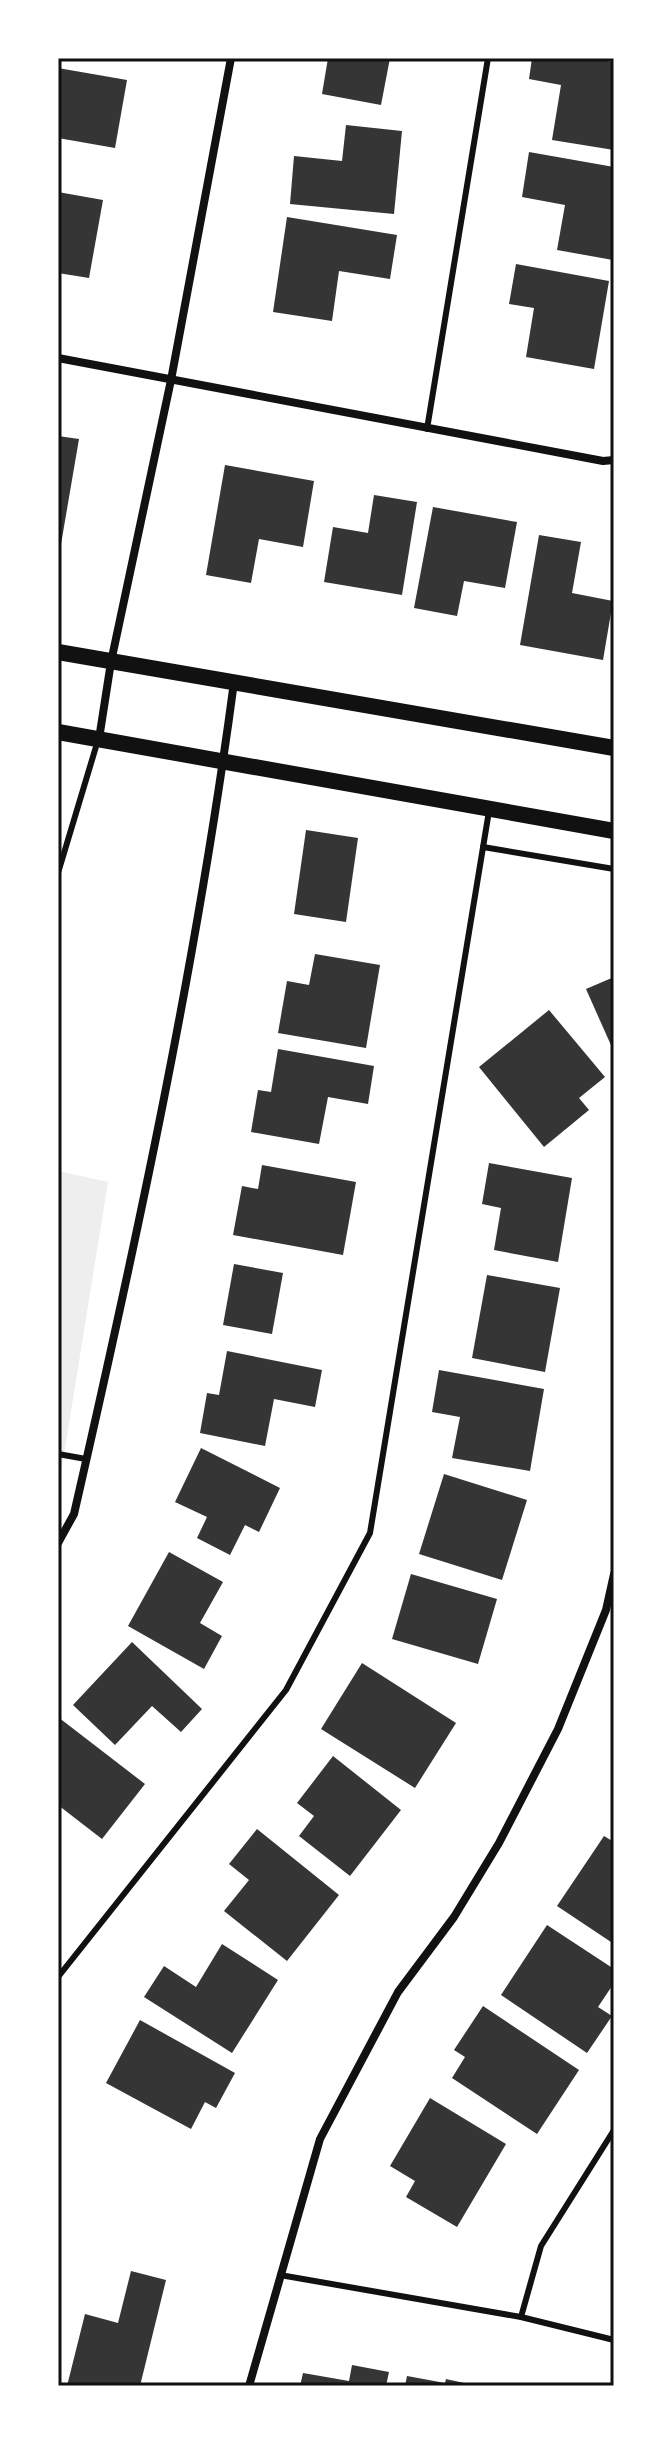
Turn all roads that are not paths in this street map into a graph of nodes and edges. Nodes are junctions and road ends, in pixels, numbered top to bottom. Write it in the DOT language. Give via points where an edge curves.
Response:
graph roads {
  1 [pos="231,58"];
  2 [pos="488,58"];
  3 [pos="58,358"];
  4 [pos="171,380"];
  5 [pos="427,429"];
  6 [pos="614,460"];
  7 [pos="58,652"];
  8 [pos="111,662"];
  9 [pos="234,682"];
  10 [pos="58,732"];
  11 [pos="98,740"];
  12 [pos="614,748"];
  13 [pos="224,762"];
  14 [pos="489,809"];
  15 [pos="614,831"];
  16 [pos="483,847"];
  17 [pos="614,869"];
  18 [pos="58,873"];
  19 [pos="58,1454"];
  20 [pos="86,1459"];
  21 [pos="58,1543"];
  22 [pos="614,1574"];
  23 [pos="58,1977"];
  24 [pos="614,2130"];
  25 [pos="280,2275"];
  26 [pos="521,2317"];
  27 [pos="614,2340"];
  28 [pos="249,2386"];
  1 -- 4 [label="street"];
  2 -- 5 [label="lane"];
  3 -- 4 [label="street"];
  4 -- 5 [label="street"];
  4 -- 8 [label="street"];
  5 -- 6 [label="street"];
  7 -- 8 [label="main road"];
  8 -- 9 [label="main road"];
  8 -- 11 [label="street"];
  9 -- 12 [label="main road"];
  9 -- 13 [label="street"];
  10 -- 11 [label="main road"];
  11 -- 13 [label="main road"];
  11 -- 18 [label="lane"];
  13 -- 14 [label="main road"];
  13 -- 20 [label="street" via="149,1172"];
  14 -- 15 [label="main road"];
  14 -- 16 [label="lane"];
  16 -- 17 [label="lane"];
  16 -- 23 [label="lane" via="370,1533 286,1690"];
  19 -- 20 [label="lane"];
  20 -- 21 [label="street" via="74,1514"];
  22 -- 25 [label="street" via="606,1610 558,1729 499,1843 454,1917 398,1992 320,2139"];
  24 -- 26 [label="lane" via="541,2246"];
  25 -- 26 [label="lane"];
  25 -- 28 [label="street"];
  26 -- 27 [label="lane"];
}
